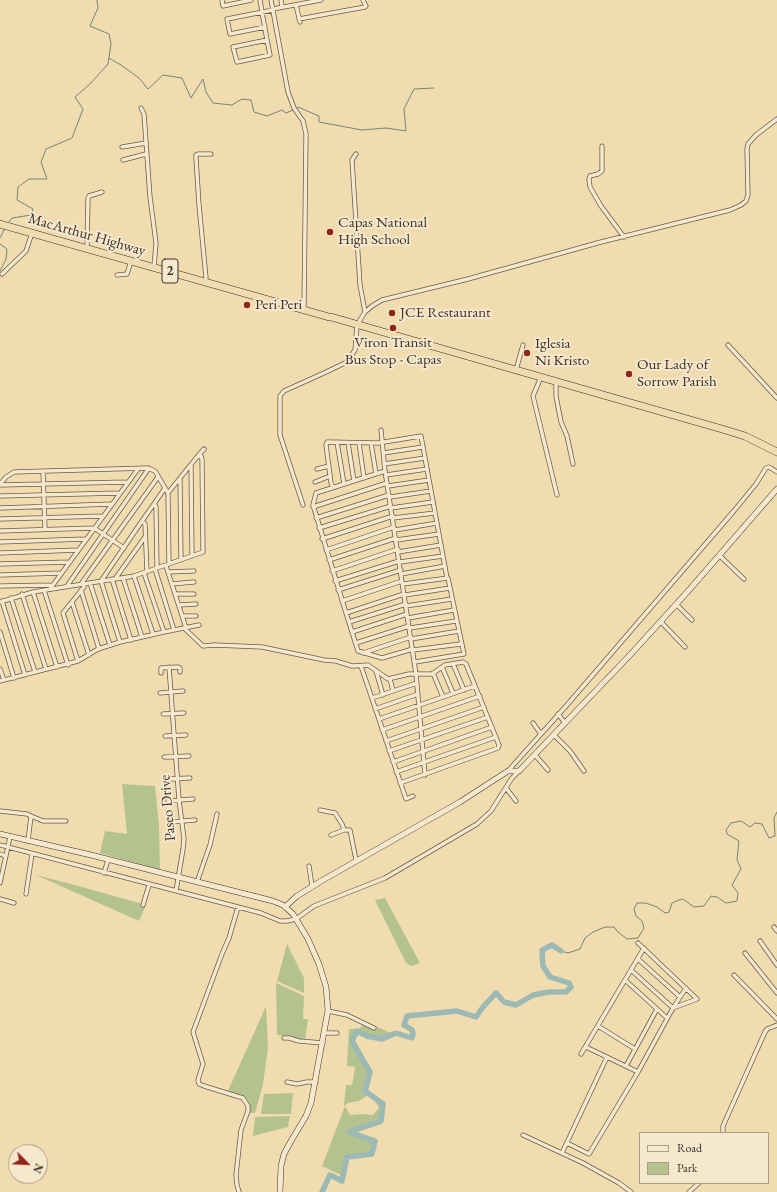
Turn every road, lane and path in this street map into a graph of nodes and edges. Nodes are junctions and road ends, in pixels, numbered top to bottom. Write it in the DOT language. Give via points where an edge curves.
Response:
graph roads {
  1 [pos="222,0"];
  2 [pos="251,0"];
  3 [pos="260,0"];
  4 [pos="271,0"];
  5 [pos="281,0"];
  6 [pos="321,0"];
  7 [pos="363,0"];
  8 [pos="296,5"];
  9 [pos="282,7"];
  10 [pos="273,9"];
  11 [pos="262,12"];
  12 [pos="265,27"];
  13 [pos="267,40"];
  14 [pos="140,108"];
  15 [pos="777,119"];
  16 [pos="146,143"];
  17 [pos="602,146"];
  18 [pos="122,147"];
  19 [pos="146,154"];
  20 [pos="211,154"];
  21 [pos="356,154"];
  22 [pos="123,160"];
  23 [pos="102,192"];
  24 [pos="0,224"];
  25 [pos="32,232"];
  26 [pos="624,237"];
  27 [pos="87,248"];
  28 [pos="131,260"];
  29 [pos="154,267"];
  30 [pos="166,270"];
  31 [pos="2,274"];
  32 [pos="117,276"];
  33 [pos="206,278"];
  34 [pos="228,288"];
  35 [pos="304,310"];
  36 [pos="365,312"];
  37 [pos="357,325"];
  38 [pos="523,345"];
  39 [pos="728,345"];
  40 [pos="516,370"];
  41 [pos="541,377"];
  42 [pos="556,381"];
  43 [pos="777,398"];
  44 [pos="381,430"];
  45 [pos="337,442"];
  46 [pos="382,442"];
  47 [pos="348,443"];
  48 [pos="359,443"];
  49 [pos="371,443"];
  50 [pos="423,447"];
  51 [pos="204,449"];
  52 [pos="776,450"];
  53 [pos="383,453"];
  54 [pos="198,456"];
  55 [pos="425,458"];
  56 [pos="384,464"];
  57 [pos="573,464"];
  58 [pos="191,466"];
  59 [pos="329,466"];
  60 [pos="149,468"];
  61 [pos="138,469"];
  62 [pos="317,469"];
  63 [pos="427,469"];
  64 [pos="43,472"];
  65 [pos="777,472"];
  66 [pos="385,473"];
  67 [pos="376,474"];
  68 [pos="158,476"];
  69 [pos="330,476"];
  70 [pos="364,478"];
  71 [pos="180,479"];
  72 [pos="429,480"];
  73 [pos="354,481"];
  74 [pos="128,482"];
  75 [pos="315,482"];
  76 [pos="43,484"];
  77 [pos="344,484"];
  78 [pos="388,484"];
  79 [pos="0,485"];
  80 [pos="333,487"];
  81 [pos="165,488"];
  82 [pos="777,489"];
  83 [pos="431,491"];
  84 [pos="168,492"];
  85 [pos="120,493"];
  86 [pos="44,495"];
  87 [pos="557,495"];
  88 [pos="0,496"];
  89 [pos="390,496"];
  90 [pos="433,502"];
  91 [pos="112,504"];
  92 [pos="154,504"];
  93 [pos="303,504"];
  94 [pos="44,506"];
  95 [pos="313,507"];
  96 [pos="391,507"];
  97 [pos="0,508"];
  98 [pos="435,513"];
  99 [pos="103,516"];
  100 [pos="393,517"];
  101 [pos="44,518"];
  102 [pos="316,518"];
  103 [pos="0,519"];
  104 [pos="142,521"];
  105 [pos="437,523"];
  106 [pos="94,528"];
  107 [pos="319,528"];
  108 [pos="395,529"];
  109 [pos="45,530"];
  110 [pos="0,531"];
  111 [pos="103,534"];
  112 [pos="439,534"];
  113 [pos="146,536"];
  114 [pos="86,539"];
  115 [pos="322,539"];
  116 [pos="396,539"];
  117 [pos="112,541"];
  118 [pos="0,542"];
  119 [pos="441,545"];
  120 [pos="124,548"];
  121 [pos="78,550"];
  122 [pos="208,550"];
  123 [pos="326,550"];
  124 [pos="398,551"];
  125 [pos="203,552"];
  126 [pos="0,553"];
  127 [pos="192,556"];
  128 [pos="443,556"];
  129 [pos="720,556"];
  130 [pos="181,560"];
  131 [pos="329,560"];
  132 [pos="70,562"];
  133 [pos="400,562"];
  134 [pos="0,564"];
  135 [pos="167,565"];
  136 [pos="445,566"];
  137 [pos="156,569"];
  138 [pos="194,571"];
  139 [pos="332,571"];
  140 [pos="146,572"];
  141 [pos="168,572"];
  142 [pos="401,572"];
  143 [pos="62,573"];
  144 [pos="0,575"];
  145 [pos="134,576"];
  146 [pos="123,578"];
  147 [pos="447,578"];
  148 [pos="114,579"];
  149 [pos="744,579"];
  150 [pos="335,581"];
  151 [pos="101,582"];
  152 [pos="194,582"];
  153 [pos="90,583"];
  154 [pos="403,583"];
  155 [pos="83,584"];
  156 [pos="172,584"];
  157 [pos="53,585"];
  158 [pos="0,586"];
  159 [pos="67,586"];
  160 [pos="450,588"];
  161 [pos="50,589"];
  162 [pos="44,590"];
  163 [pos="81,590"];
  164 [pos="338,590"];
  165 [pos="33,592"];
  166 [pos="22,594"];
  167 [pos="175,594"];
  168 [pos="194,594"];
  169 [pos="404,595"];
  170 [pos="11,598"];
  171 [pos="452,599"];
  172 [pos="342,601"];
  173 [pos="1,602"];
  174 [pos="72,602"];
  175 [pos="196,604"];
  176 [pos="406,605"];
  177 [pos="677,605"];
  178 [pos="179,606"];
  179 [pos="454,610"];
  180 [pos="346,612"];
  181 [pos="183,616"];
  182 [pos="196,616"];
  183 [pos="408,616"];
  184 [pos="692,620"];
  185 [pos="456,621"];
  186 [pos="349,622"];
  187 [pos="661,622"];
  188 [pos="200,625"];
  189 [pos="409,627"];
  190 [pos="185,628"];
  191 [pos="174,630"];
  192 [pos="459,631"];
  193 [pos="0,632"];
  194 [pos="164,632"];
  195 [pos="352,632"];
  196 [pos="153,634"];
  197 [pos="142,637"];
  198 [pos="411,638"];
  199 [pos="131,640"];
  200 [pos="120,642"];
  201 [pos="356,643"];
  202 [pos="461,644"];
  203 [pos="110,645"];
  204 [pos="685,647"];
  205 [pos="99,649"];
  206 [pos="413,650"];
  207 [pos="363,653"];
  208 [pos="89,655"];
  209 [pos="78,661"];
  210 [pos="415,662"];
  211 [pos="453,664"];
  212 [pos="68,665"];
  213 [pos="361,666"];
  214 [pos="57,667"];
  215 [pos="169,667"];
  216 [pos="442,667"];
  217 [pos="0,669"];
  218 [pos="46,669"];
  219 [pos="375,670"];
  220 [pos="35,672"];
  221 [pos="180,672"];
  222 [pos="433,673"];
  223 [pos="161,674"];
  224 [pos="416,674"];
  225 [pos="25,675"];
  226 [pos="14,678"];
  227 [pos="390,679"];
  228 [pos="2,681"];
  229 [pos="417,683"];
  230 [pos="475,686"];
  231 [pos="464,690"];
  232 [pos="183,691"];
  233 [pos="393,691"];
  234 [pos="171,692"];
  235 [pos="160,693"];
  236 [pos="418,694"];
  237 [pos="453,694"];
  238 [pos="383,695"];
  239 [pos="480,696"];
  240 [pos="443,697"];
  241 [pos="372,698"];
  242 [pos="419,706"];
  243 [pos="484,707"];
  244 [pos="375,709"];
  245 [pos="173,713"];
  246 [pos="184,713"];
  247 [pos="162,714"];
  248 [pos="558,714"];
  249 [pos="420,717"];
  250 [pos="488,717"];
  251 [pos="379,720"];
  252 [pos="534,723"];
  253 [pos="565,723"];
  254 [pos="492,727"];
  255 [pos="382,730"];
  256 [pos="421,730"];
  257 [pos="541,734"];
  258 [pos="174,735"];
  259 [pos="186,735"];
  260 [pos="554,735"];
  261 [pos="165,736"];
  262 [pos="496,737"];
  263 [pos="422,740"];
  264 [pos="386,741"];
  265 [pos="389,751"];
  266 [pos="423,751"];
  267 [pos="535,755"];
  268 [pos="188,756"];
  269 [pos="164,757"];
  270 [pos="176,757"];
  271 [pos="393,762"];
  272 [pos="424,763"];
  273 [pos="548,770"];
  274 [pos="508,771"];
  275 [pos="519,771"];
  276 [pos="584,771"];
  277 [pos="396,772"];
  278 [pos="425,774"];
  279 [pos="190,778"];
  280 [pos="166,779"];
  281 [pos="178,779"];
  282 [pos="400,783"];
  283 [pos="506,788"];
  284 [pos="413,796"];
  285 [pos="193,799"];
  286 [pos="179,800"];
  287 [pos="516,800"];
  288 [pos="168,801"];
  289 [pos="320,810"];
  290 [pos="0,811"];
  291 [pos="217,814"];
  292 [pos="31,816"];
  293 [pos="195,820"];
  294 [pos="66,821"];
  295 [pos="182,821"];
  296 [pos="172,822"];
  297 [pos="344,830"];
  298 [pos="0,834"];
  299 [pos="331,835"];
  300 [pos="10,837"];
  301 [pos="28,841"];
  302 [pos="0,846"];
  303 [pos="8,848"];
  304 [pos="0,854"];
  305 [pos="32,854"];
  306 [pos="6,856"];
  307 [pos="108,860"];
  308 [pos="356,860"];
  309 [pos="309,866"];
  310 [pos="104,873"];
  311 [pos="178,878"];
  312 [pos="197,882"];
  313 [pos="0,883"];
  314 [pos="149,885"];
  315 [pos="312,886"];
  316 [pos="176,891"];
  317 [pos="26,894"];
  318 [pos="0,899"];
  319 [pos="14,903"];
  320 [pos="143,905"];
  321 [pos="238,907"];
  322 [pos="285,907"];
  323 [pos="296,919"];
  324 [pos="774,927"];
  325 [pos="777,931"];
  326 [pos="760,941"];
  327 [pos="638,943"];
  328 [pos="644,948"];
  329 [pos="744,953"];
  330 [pos="638,959"];
  331 [pos="777,965"];
  332 [pos="631,970"];
  333 [pos="734,975"];
  334 [pos="625,980"];
  335 [pos="686,988"];
  336 [pos="777,993"];
  337 [pos="680,997"];
  338 [pos="673,1008"];
  339 [pos="657,1009"];
  340 [pos="328,1011"];
  341 [pos="667,1018"];
  342 [pos="777,1019"];
  343 [pos="777,1025"];
  344 [pos="598,1026"];
  345 [pos="374,1028"];
  346 [pos="324,1033"];
  347 [pos="338,1033"];
  348 [pos="284,1038"];
  349 [pos="323,1043"];
  350 [pos="586,1046"];
  351 [pos="635,1049"];
  352 [pos="581,1054"];
  353 [pos="607,1057"];
  354 [pos="626,1066"];
  355 [pos="638,1072"];
  356 [pos="287,1082"];
  357 [pos="316,1082"];
  358 [pos="723,1132"];
  359 [pos="523,1135"];
  360 [pos="567,1143"];
  361 [pos="562,1153"];
  362 [pos="698,1184"];
  363 [pos="239,1192"];
  364 [pos="280,1192"];
  365 [pos="631,1192"];
  366 [pos="689,1192"];
  1 -- 2 [label="street" via="223,6"];
  3 -- 11 [label="street"];
  4 -- 10 [label="street"];
  5 -- 9 [label="street"];
  6 -- 8 [label="street"];
  7 -- 8 [label="street" via="365,7 300,21"];
  8 -- 9 [label="street"];
  9 -- 10 [label="street"];
  10 -- 11 [label="street"];
  10 -- 35 [label="street" via="288,92 303,121 306,134"];
  11 -- 12 [label="street"];
  11 -- 12 [label="street" via="226,19 230,34"];
  12 -- 13 [label="street"];
  13 -- 13 [label="street" via="233,47 237,62 270,55"];
  14 -- 16 [label="street" via="144,114"];
  15 -- 26 [label="street" via="748,144 748,199 744,204 730,210"];
  16 -- 18 [label="street"];
  16 -- 19 [label="street"];
  17 -- 26 [label="street" via="602,171 590,176 590,187"];
  19 -- 22 [label="street"];
  19 -- 29 [label="street" via="156,243"];
  20 -- 33 [label="street" via="196,155"];
  21 -- 36 [label="street" via="352,160 360,286"];
  23 -- 27 [label="street" via="88,198"];
  24 -- 25 [label="highway, MacArthur Highway / 2"];
  25 -- 27 [label="highway, MacArthur Highway / 2"];
  25 -- 31 [label="street" via="26,251"];
  26 -- 36 [label="street" via="382,300"];
  27 -- 28 [label="highway, MacArthur Highway / 2"];
  28 -- 29 [label="highway, MacArthur Highway / 2"];
  28 -- 32 [label="street" via="126,274"];
  29 -- 30 [label="highway, MacArthur Highway / 2"];
  30 -- 33 [label="highway"];
  30 -- 34 [label="highway, MacArthur Highway / 2"];
  33 -- 34 [label="highway"];
  34 -- 35 [label="highway, MacArthur Highway / 2"];
  35 -- 37 [label="highway, MacArthur Highway / 2"];
  36 -- 37 [label="street"];
  37 -- 40 [label="highway, MacArthur Highway / 2"];
  37 -- 93 [label="street" via="355,350 345,363 284,391 280,396 280,435"];
  38 -- 40 [label="street"];
  39 -- 43 [label="street"];
  40 -- 41 [label="highway, MacArthur Highway / 2"];
  41 -- 42 [label="highway, MacArthur Highway / 2"];
  41 -- 87 [label="street" via="533,396"];
  42 -- 52 [label="highway, MacArthur Highway / 2" via="722,429"];
  42 -- 57 [label="street" via="560,422 567,436"];
  44 -- 46 [label="street"];
  45 -- 47 [label="street"];
  45 -- 59 [label="street" via="326,443"];
  45 -- 77 [label="street"];
  46 -- 49 [label="street"];
  46 -- 50 [label="street" via="421,436"];
  46 -- 53 [label="street"];
  47 -- 48 [label="street"];
  47 -- 73 [label="street"];
  48 -- 49 [label="street"];
  48 -- 70 [label="street"];
  49 -- 67 [label="street"];
  50 -- 53 [label="street"];
  50 -- 55 [label="street"];
  51 -- 54 [label="street"];
  53 -- 56 [label="street"];
  54 -- 58 [label="street"];
  54 -- 125 [label="street" via="201,456 202,460"];
  55 -- 56 [label="street"];
  55 -- 63 [label="street"];
  56 -- 66 [label="street"];
  58 -- 71 [label="street"];
  58 -- 127 [label="street"];
  59 -- 62 [label="street"];
  59 -- 69 [label="street"];
  60 -- 61 [label="street"];
  60 -- 68 [label="street"];
  60 -- 111 [label="street"];
  61 -- 64 [label="street"];
  61 -- 74 [label="street"];
  63 -- 66 [label="street"];
  63 -- 72 [label="street"];
  64 -- 76 [label="street"];
  64 -- 79 [label="street" via="14,472"];
  65 -- 248 [label="street" via="766,468 733,512"];
  66 -- 67 [label="street"];
  66 -- 78 [label="street"];
  67 -- 70 [label="street"];
  68 -- 81 [label="street"];
  68 -- 117 [label="street"];
  69 -- 75 [label="street"];
  69 -- 80 [label="street"];
  70 -- 73 [label="street"];
  71 -- 84 [label="street"];
  71 -- 130 [label="street"];
  72 -- 78 [label="street"];
  72 -- 83 [label="street"];
  73 -- 77 [label="street"];
  74 -- 76 [label="street"];
  74 -- 85 [label="street"];
  76 -- 79 [label="street"];
  76 -- 86 [label="street"];
  77 -- 80 [label="street"];
  78 -- 89 [label="street"];
  78 -- 95 [label="street"];
  80 -- 95 [label="street" via="316,493"];
  81 -- 84 [label="street"];
  81 -- 92 [label="street"];
  82 -- 129 [label="street"];
  83 -- 89 [label="street"];
  83 -- 90 [label="street"];
  84 -- 135 [label="street"];
  85 -- 86 [label="street"];
  85 -- 91 [label="street"];
  86 -- 88 [label="street"];
  86 -- 94 [label="street"];
  89 -- 96 [label="street"];
  89 -- 102 [label="street"];
  90 -- 96 [label="street"];
  90 -- 98 [label="street"];
  91 -- 94 [label="street"];
  91 -- 99 [label="street"];
  92 -- 104 [label="street"];
  92 -- 137 [label="street"];
  94 -- 97 [label="street"];
  94 -- 101 [label="street"];
  95 -- 102 [label="street"];
  96 -- 100 [label="street"];
  96 -- 107 [label="street"];
  98 -- 100 [label="street"];
  98 -- 105 [label="street"];
  99 -- 101 [label="street"];
  99 -- 106 [label="street"];
  100 -- 108 [label="street"];
  100 -- 115 [label="street"];
  101 -- 103 [label="street"];
  101 -- 109 [label="street"];
  102 -- 107 [label="street"];
  104 -- 113 [label="street" via="145,524"];
  104 -- 120 [label="street"];
  105 -- 108 [label="street"];
  105 -- 112 [label="street"];
  106 -- 109 [label="street"];
  106 -- 111 [label="street"];
  106 -- 114 [label="street"];
  107 -- 115 [label="street"];
  108 -- 116 [label="street"];
  108 -- 123 [label="street"];
  109 -- 110 [label="street"];
  111 -- 117 [label="street"];
  111 -- 159 [label="street"];
  112 -- 116 [label="street"];
  112 -- 119 [label="street"];
  113 -- 140 [label="street"];
  113 -- 148 [label="street"];
  114 -- 118 [label="street"];
  114 -- 121 [label="street"];
  115 -- 123 [label="street"];
  116 -- 124 [label="street"];
  116 -- 131 [label="street"];
  117 -- 120 [label="street"];
  117 -- 155 [label="street"];
  119 -- 124 [label="street"];
  119 -- 128 [label="street"];
  120 -- 151 [label="street"];
  121 -- 126 [label="street"];
  121 -- 132 [label="street"];
  122 -- 125 [label="street"];
  123 -- 131 [label="street"];
  124 -- 133 [label="street"];
  124 -- 139 [label="street"];
  125 -- 127 [label="street"];
  127 -- 130 [label="street"];
  128 -- 133 [label="street"];
  128 -- 136 [label="street"];
  129 -- 149 [label="street"];
  129 -- 177 [label="street"];
  130 -- 135 [label="street"];
  131 -- 139 [label="street"];
  132 -- 134 [label="street"];
  132 -- 143 [label="street"];
  133 -- 142 [label="street"];
  133 -- 150 [label="street"];
  135 -- 137 [label="street"];
  135 -- 141 [label="street"];
  136 -- 142 [label="street"];
  136 -- 147 [label="street"];
  137 -- 140 [label="street"];
  137 -- 191 [label="street"];
  138 -- 141 [label="street"];
  139 -- 150 [label="street"];
  140 -- 145 [label="street"];
  140 -- 194 [label="street"];
  141 -- 156 [label="street"];
  142 -- 154 [label="street"];
  142 -- 164 [label="street"];
  143 -- 144 [label="street"];
  143 -- 157 [label="street"];
  145 -- 146 [label="street"];
  145 -- 196 [label="street"];
  146 -- 148 [label="street"];
  146 -- 197 [label="street"];
  147 -- 154 [label="street"];
  147 -- 160 [label="street"];
  148 -- 151 [label="street"];
  148 -- 199 [label="street"];
  150 -- 164 [label="street"];
  151 -- 153 [label="street"];
  151 -- 200 [label="street"];
  152 -- 156 [label="street"];
  153 -- 155 [label="street"];
  153 -- 203 [label="street"];
  154 -- 169 [label="street"];
  154 -- 172 [label="street"];
  155 -- 159 [label="street"];
  155 -- 163 [label="street"];
  156 -- 167 [label="street"];
  157 -- 158 [label="street"];
  157 -- 161 [label="street"];
  159 -- 161 [label="street"];
  160 -- 169 [label="street"];
  160 -- 171 [label="street"];
  161 -- 162 [label="street"];
  162 -- 165 [label="street"];
  162 -- 212 [label="street"];
  163 -- 174 [label="street"];
  163 -- 205 [label="street"];
  164 -- 172 [label="street"];
  165 -- 166 [label="street"];
  165 -- 214 [label="street"];
  166 -- 170 [label="street"];
  166 -- 218 [label="street"];
  167 -- 168 [label="street"];
  167 -- 178 [label="street"];
  169 -- 176 [label="street"];
  169 -- 180 [label="street"];
  170 -- 173 [label="street"];
  170 -- 220 [label="street"];
  171 -- 176 [label="street"];
  171 -- 179 [label="street"];
  172 -- 180 [label="street"];
  173 -- 225 [label="street"];
  174 -- 208 [label="street"];
  174 -- 209 [label="street" via="63,613"];
  175 -- 178 [label="street"];
  176 -- 183 [label="street"];
  176 -- 186 [label="street"];
  177 -- 184 [label="street"];
  177 -- 187 [label="street"];
  178 -- 181 [label="street"];
  179 -- 183 [label="street"];
  179 -- 185 [label="street"];
  180 -- 186 [label="street"];
  181 -- 182 [label="street"];
  181 -- 190 [label="street"];
  183 -- 189 [label="street"];
  183 -- 195 [label="street"];
  185 -- 189 [label="street"];
  185 -- 192 [label="street"];
  186 -- 195 [label="street"];
  187 -- 204 [label="street"];
  187 -- 253 [label="street"];
  188 -- 190 [label="street"];
  189 -- 198 [label="street"];
  189 -- 201 [label="street"];
  190 -- 191 [label="street"];
  190 -- 213 [label="street" via="203,646 262,647"];
  191 -- 194 [label="street"];
  192 -- 198 [label="street"];
  192 -- 202 [label="street"];
  193 -- 226 [label="street"];
  194 -- 196 [label="street"];
  195 -- 201 [label="street"];
  196 -- 197 [label="street"];
  197 -- 199 [label="street"];
  198 -- 206 [label="street"];
  198 -- 207 [label="street"];
  199 -- 200 [label="street"];
  200 -- 203 [label="street"];
  201 -- 207 [label="street" via="358,651"];
  202 -- 206 [label="street"];
  202 -- 210 [label="street" via="464,654"];
  203 -- 205 [label="street"];
  205 -- 208 [label="street"];
  206 -- 207 [label="street" via="382,658"];
  206 -- 210 [label="street"];
  208 -- 209 [label="street"];
  209 -- 212 [label="street"];
  210 -- 224 [label="street"];
  211 -- 216 [label="street"];
  211 -- 230 [label="street" via="466,664"];
  211 -- 231 [label="street"];
  212 -- 214 [label="street"];
  213 -- 219 [label="street" via="371,666"];
  213 -- 241 [label="street"];
  214 -- 218 [label="street"];
  215 -- 221 [label="street" via="179,667"];
  215 -- 223 [label="street" via="161,668"];
  215 -- 234 [label="street, Paseo Drive"];
  216 -- 222 [label="street"];
  216 -- 237 [label="street"];
  217 -- 228 [label="street"];
  218 -- 220 [label="street"];
  219 -- 227 [label="street" via="386,679"];
  219 -- 238 [label="street"];
  220 -- 225 [label="street"];
  222 -- 224 [label="street"];
  222 -- 240 [label="street"];
  224 -- 227 [label="street"];
  224 -- 229 [label="street"];
  225 -- 226 [label="street"];
  226 -- 228 [label="street"];
  227 -- 233 [label="street"];
  229 -- 233 [label="street"];
  229 -- 236 [label="street"];
  230 -- 231 [label="street"];
  230 -- 239 [label="street"];
  231 -- 237 [label="street"];
  232 -- 234 [label="street"];
  233 -- 238 [label="street"];
  234 -- 235 [label="street"];
  234 -- 245 [label="street, Paseo Drive"];
  236 -- 242 [label="street"];
  236 -- 244 [label="street"];
  237 -- 240 [label="street"];
  238 -- 241 [label="street"];
  239 -- 243 [label="street"];
  239 -- 249 [label="street"];
  240 -- 242 [label="street"];
  241 -- 244 [label="street"];
  242 -- 249 [label="street"];
  242 -- 251 [label="street"];
  243 -- 250 [label="street"];
  243 -- 256 [label="street"];
  244 -- 251 [label="street"];
  245 -- 246 [label="street"];
  245 -- 247 [label="street"];
  245 -- 258 [label="street, Paseo Drive"];
  248 -- 253 [label="street"];
  248 -- 257 [label="street"];
  249 -- 255 [label="street"];
  249 -- 256 [label="street"];
  250 -- 254 [label="street"];
  250 -- 263 [label="street"];
  251 -- 255 [label="street"];
  252 -- 257 [label="street"];
  253 -- 260 [label="street"];
  254 -- 262 [label="street"];
  254 -- 266 [label="street"];
  255 -- 264 [label="street"];
  256 -- 263 [label="street"];
  256 -- 264 [label="street"];
  257 -- 274 [label="street"];
  258 -- 259 [label="street"];
  258 -- 261 [label="street"];
  258 -- 270 [label="street, Paseo Drive"];
  260 -- 267 [label="street"];
  260 -- 276 [label="street" via="570,751"];
  262 -- 272 [label="street"];
  262 -- 278 [label="street" via="498,748"];
  263 -- 265 [label="street"];
  263 -- 266 [label="street"];
  264 -- 265 [label="street"];
  265 -- 271 [label="street"];
  266 -- 271 [label="street"];
  266 -- 272 [label="street"];
  267 -- 273 [label="street"];
  267 -- 275 [label="street"];
  268 -- 270 [label="street"];
  269 -- 270 [label="street"];
  270 -- 281 [label="street, Paseo Drive"];
  271 -- 277 [label="street"];
  272 -- 277 [label="street"];
  272 -- 278 [label="street"];
  274 -- 275 [label="street"];
  274 -- 308 [label="street" via="460,802"];
  275 -- 283 [label="street"];
  277 -- 282 [label="street"];
  278 -- 282 [label="street"];
  279 -- 281 [label="street"];
  280 -- 281 [label="street"];
  281 -- 286 [label="street, Paseo Drive"];
  282 -- 284 [label="street" via="406,799"];
  283 -- 287 [label="street"];
  283 -- 323 [label="street" via="477,824 385,878 314,906"];
  285 -- 286 [label="street"];
  286 -- 288 [label="street"];
  286 -- 295 [label="street, Paseo Drive"];
  289 -- 297 [label="street" via="335,813"];
  290 -- 292 [label="street"];
  291 -- 312 [label="street"];
  292 -- 294 [label="street" via="44,821"];
  292 -- 301 [label="street"];
  293 -- 295 [label="street"];
  295 -- 296 [label="street"];
  295 -- 311 [label="street, Paseo Drive" via="184,845"];
  297 -- 299 [label="street"];
  297 -- 308 [label="street" via="348,829 351,832"];
  298 -- 300 [label="street"];
  300 -- 301 [label="street"];
  300 -- 303 [label="street"];
  301 -- 307 [label="street"];
  302 -- 303 [label="street"];
  303 -- 305 [label="street"];
  303 -- 306 [label="street"];
  304 -- 306 [label="street"];
  305 -- 310 [label="street"];
  305 -- 317 [label="street"];
  306 -- 313 [label="street"];
  307 -- 310 [label="street"];
  307 -- 311 [label="street"];
  308 -- 315 [label="street"];
  309 -- 315 [label="street"];
  310 -- 314 [label="street"];
  311 -- 312 [label="street"];
  311 -- 316 [label="street, Paseo Drive"];
  312 -- 322 [label="street" via="273,900"];
  314 -- 316 [label="street"];
  314 -- 320 [label="street"];
  315 -- 322 [label="street"];
  316 -- 321 [label="street"];
  318 -- 319 [label="street"];
  321 -- 323 [label="street" via="280,921"];
  321 -- 363 [label="street" via="194,1032 203,1064 199,1084 243,1098 248,1106 238,1148 236,1184"];
  322 -- 323 [label="street"];
  323 -- 340 [label="street" via="321,970"];
  324 -- 325 [label="street"];
  326 -- 331 [label="street"];
  327 -- 328 [label="street"];
  328 -- 330 [label="street"];
  328 -- 335 [label="street"];
  329 -- 336 [label="street"];
  330 -- 332 [label="street"];
  330 -- 337 [label="street"];
  332 -- 334 [label="street"];
  332 -- 338 [label="street"];
  333 -- 342 [label="street"];
  334 -- 339 [label="street"];
  334 -- 344 [label="street"];
  335 -- 337 [label="street"];
  335 -- 338 [label="street" via="697,999"];
  337 -- 338 [label="street"];
  338 -- 341 [label="street"];
  339 -- 341 [label="street"];
  339 -- 351 [label="street"];
  340 -- 345 [label="street" via="347,1015"];
  340 -- 346 [label="street"];
  341 -- 355 [label="street"];
  343 -- 358 [label="street" via="765,1032 725,1122"];
  344 -- 350 [label="street"];
  344 -- 351 [label="street"];
  346 -- 347 [label="street"];
  346 -- 349 [label="street"];
  348 -- 349 [label="street"];
  349 -- 357 [label="street"];
  350 -- 352 [label="street"];
  350 -- 353 [label="street"];
  351 -- 354 [label="street"];
  353 -- 354 [label="street"];
  353 -- 360 [label="street"];
  354 -- 355 [label="street"];
  355 -- 360 [label="street" via="589,1154"];
  356 -- 357 [label="street"];
  357 -- 364 [label="street" via="308,1112 284,1154"];
  359 -- 361 [label="street"];
  360 -- 361 [label="street"];
  361 -- 365 [label="street"];
  362 -- 366 [label="street"];
}
